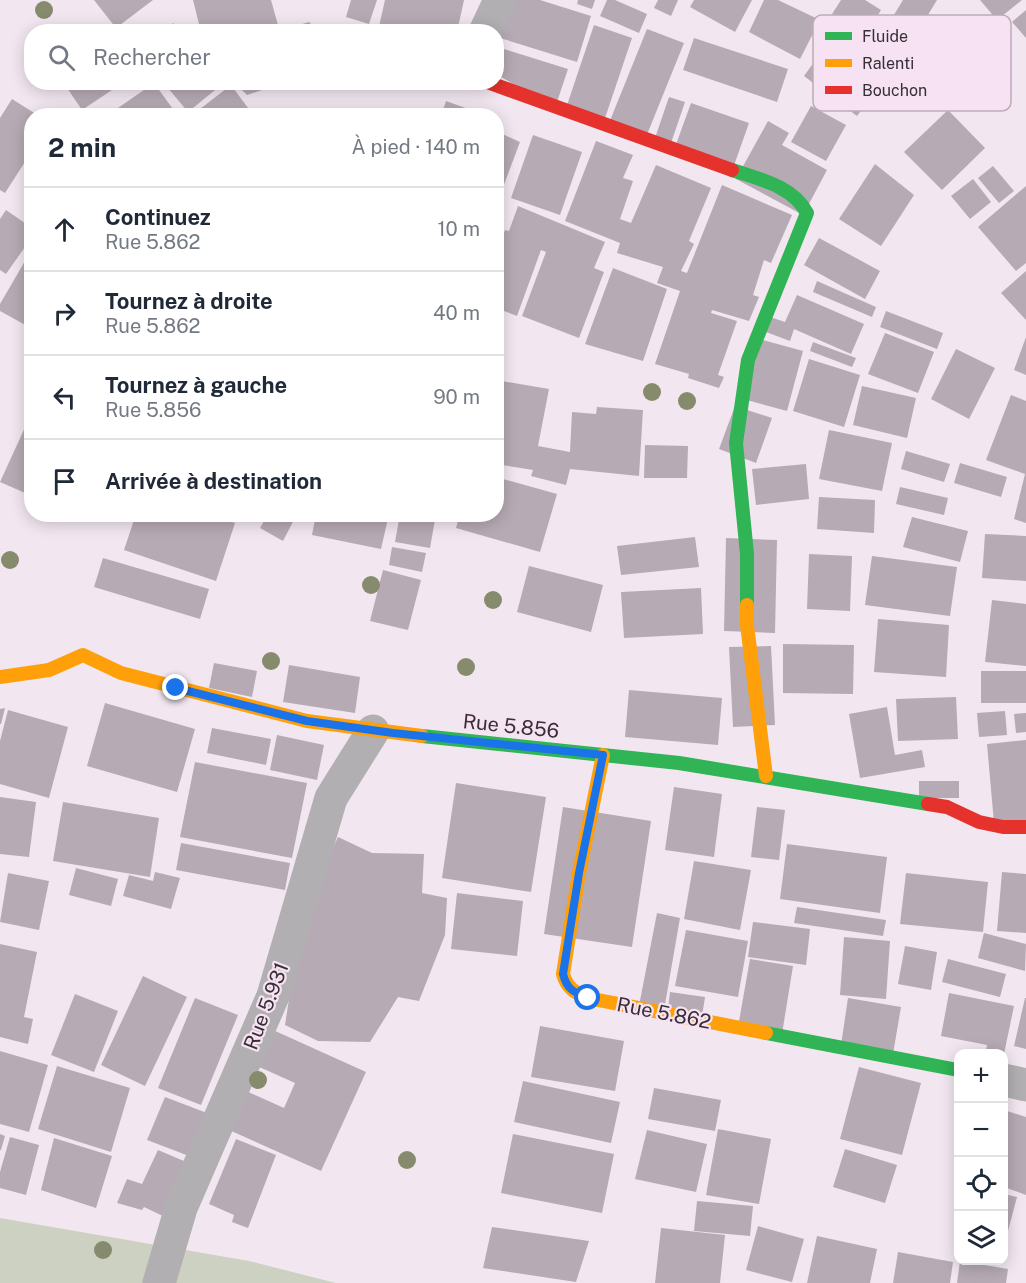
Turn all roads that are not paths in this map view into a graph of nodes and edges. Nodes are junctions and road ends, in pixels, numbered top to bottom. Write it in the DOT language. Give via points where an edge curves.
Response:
graph roads {
  1 [pos="500,0"];
  2 [pos="489,24"];
  3 [pos="504,88"];
  4 [pos="0,677"];
  5 [pos="373,731"];
  6 [pos="603,755"];
  7 [pos="766,776"];
  8 [pos="1026,827"];
  9 [pos="954,1069"];
  10 [pos="1008,1081"];
  11 [pos="1026,1085"];
  12 [pos="159,1283"];
  1 -- 2 [label="street"];
  3 -- 7 [label="street" via="774,184 801,201 807,213 748,360 736,443 747,554 747,625"];
  4 -- 5 [label="street, Rue 5.856" via="49,670 83,655 121,673 176,688 307,721"];
  5 -- 6 [label="street, Rue 5.856"];
  5 -- 12 [label="street, Rue 5.931" via="331,798 273,996 181,1208"];
  6 -- 7 [label="street, Rue 5.856"];
  6 -- 9 [label="street, Rue 5.862" via="563,974 575,993"];
  7 -- 8 [label="street, Rue 5.856" via="947,807 987,824"];
  10 -- 11 [label="street"];
}
